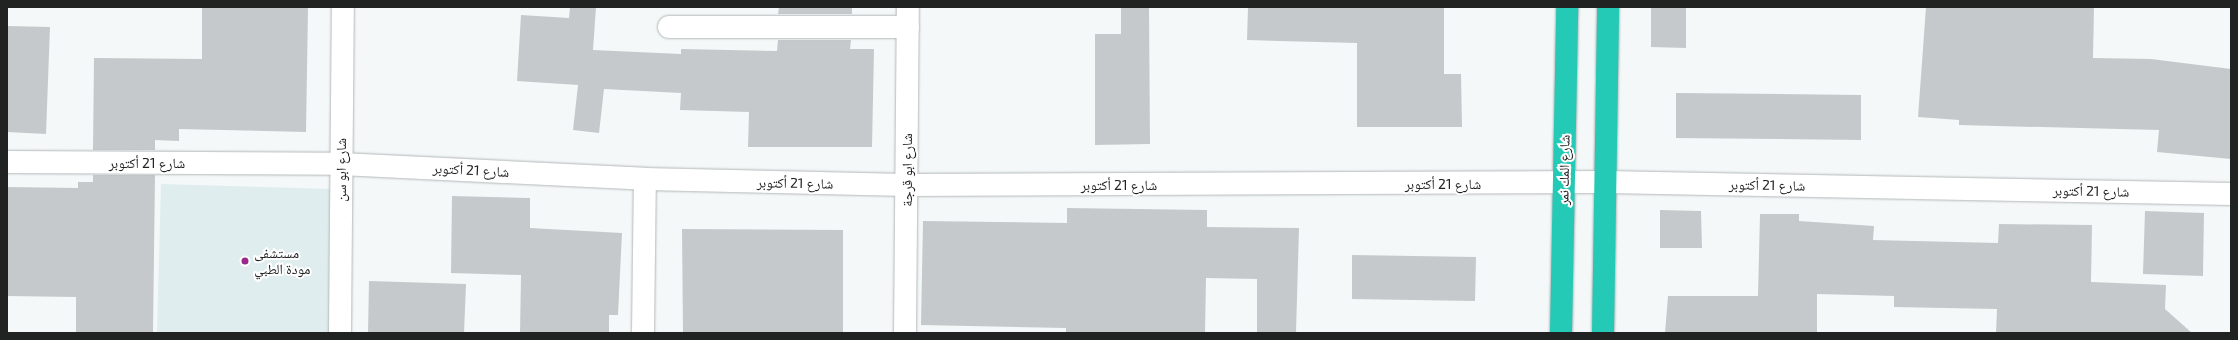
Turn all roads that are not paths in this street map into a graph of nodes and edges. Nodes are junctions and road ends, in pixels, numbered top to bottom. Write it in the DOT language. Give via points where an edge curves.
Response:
graph roads {
  1 [pos="343,7"];
  2 [pos="1567,7"];
  3 [pos="1608,7"];
  4 [pos="908,17"];
  5 [pos="669,27"];
  6 [pos="7,162"];
  7 [pos="341,164"];
  8 [pos="645,180"];
  9 [pos="1606,182"];
  10 [pos="1564,184"];
  11 [pos="906,185"];
  12 [pos="2231,194"];
  13 [pos="340,333"];
  14 [pos="643,333"];
  15 [pos="905,333"];
  16 [pos="1561,333"];
  17 [pos="1603,333"];
  1 -- 7 [label="street, شارع ابو سن"];
  2 -- 10 [label="highway, شارع المك نمر"];
  3 -- 9 [label="highway"];
  4 -- 5 [label="street"];
  4 -- 11 [label="street, شارع ابو قرجة"];
  6 -- 7 [label="street, شارع 21 أكتوبر"];
  7 -- 8 [label="street, شارع 21 أكتوبر"];
  7 -- 13 [label="street, شارع ابو سن"];
  8 -- 11 [label="street, شارع 21 أكتوبر"];
  8 -- 14 [label="street"];
  9 -- 10 [label="street, شارع 21 أكتوبر"];
  9 -- 12 [label="street, شارع 21 أكتوبر"];
  9 -- 17 [label="highway"];
  10 -- 11 [label="street, شارع 21 أكتوبر"];
  10 -- 16 [label="highway, شارع المك نمر"];
  11 -- 15 [label="street, شارع ابو قرجة"];
}
